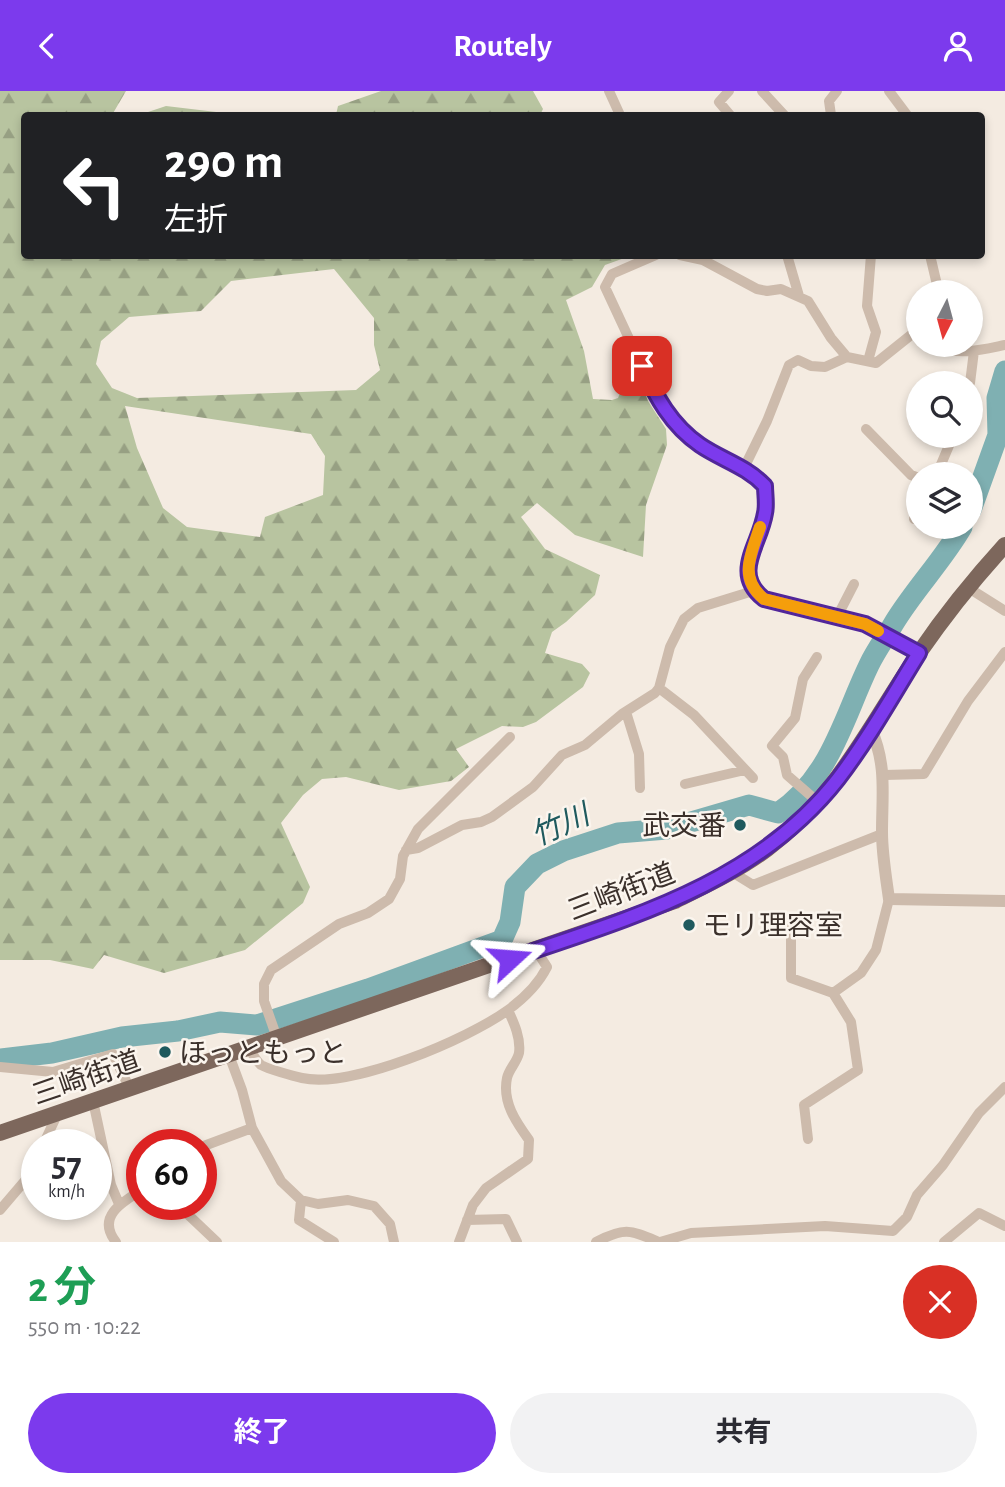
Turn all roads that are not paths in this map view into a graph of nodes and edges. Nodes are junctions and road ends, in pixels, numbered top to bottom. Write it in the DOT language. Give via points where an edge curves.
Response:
graph roads {
  1 [pos="610,91"];
  2 [pos="729,91"];
  3 [pos="762,91"];
  4 [pos="889,91"];
  5 [pos="832,93"];
  6 [pos="619,112"];
  7 [pos="727,112"];
  8 [pos="781,112"];
  9 [pos="831,112"];
  10 [pos="905,112"];
  11 [pos="647,259"];
  12 [pos="698,259"];
  13 [pos="788,259"];
  14 [pos="871,259"];
  15 [pos="931,259"];
  16 [pos="935,280"];
  17 [pos="799,296"];
  18 [pos="906,339"];
  19 [pos="1005,345"];
  20 [pos="984,349"];
  21 [pos="847,357"];
  22 [pos="868,361"];
  23 [pos="866,429"];
  24 [pos="744,468"];
  25 [pos="906,470"];
  26 [pos="1005,545"];
  27 [pos="854,584"];
  28 [pos="967,587"];
  29 [pos="753,590"];
  30 [pos="1005,611"];
  31 [pos="837,617"];
  32 [pos="1005,652"];
  33 [pos="919,653"];
  34 [pos="817,657"];
  35 [pos="659,688"];
  36 [pos="625,712"];
  37 [pos="871,729"];
  38 [pos="510,737"];
  39 [pos="884,775"];
  40 [pos="685,784"];
  41 [pos="640,788"];
  42 [pos="818,802"];
  43 [pos="882,834"];
  44 [pos="407,850"];
  45 [pos="732,872"];
  46 [pos="888,898"];
  47 [pos="1005,901"];
  48 [pos="791,922"];
  49 [pos="536,950"];
  50 [pos="833,993"];
  51 [pos="508,1010"];
  52 [pos="277,1038"];
  53 [pos="248,1048"];
  54 [pos="229,1055"];
  55 [pos="0,1067"];
  56 [pos="1005,1087"];
  57 [pos="130,1089"];
  58 [pos="93,1101"];
  59 [pos="57,1115"];
  60 [pos="252,1128"];
  61 [pos="50,1129"];
  62 [pos="0,1133"];
  63 [pos="808,1139"];
  64 [pos="217,1141"];
  65 [pos="21,1185"];
  66 [pos="126,1199"];
  67 [pos="301,1200"];
  68 [pos="118,1204"];
  69 [pos="0,1210"];
  70 [pos="194,1220"];
  71 [pos="467,1220"];
  72 [pos="1005,1226"];
  73 [pos="116,1242"];
  74 [pos="217,1242"];
  75 [pos="334,1242"];
  76 [pos="394,1242"];
  77 [pos="459,1242"];
  78 [pos="517,1242"];
  79 [pos="596,1242"];
  80 [pos="660,1242"];
  81 [pos="944,1242"];
  1 -- 6 [label="street"];
  2 -- 7 [label="street" via="719,102"];
  3 -- 8 [label="street"];
  4 -- 10 [label="street"];
  5 -- 9 [label="street"];
  11 -- 24 [label="street" via="612,274 605,287 659,403 700,445"];
  12 -- 17 [label="street" via="757,289 781,289"];
  13 -- 17 [label="street"];
  14 -- 22 [label="street" via="867,306 876,332"];
  15 -- 16 [label="street"];
  17 -- 21 [label="street" via="813,308"];
  18 -- 22 [label="street" via="876,363"];
  19 -- 20 [label="street"];
  21 -- 22 [label="street"];
  21 -- 24 [label="street" via="825,367 798,361 789,365"];
  23 -- 25 [label="street"];
  24 -- 29 [label="street" via="765,486 765,513 749,562"];
  26 -- 28 [label="main road, 三崎街道"];
  27 -- 31 [label="street"];
  28 -- 30 [label="street"];
  28 -- 33 [label="main road, 三崎街道"];
  29 -- 31 [label="street" via="764,599"];
  29 -- 35 [label="street" via="698,608 684,619 670,647"];
  31 -- 33 [label="street" via="865,624"];
  32 -- 39 [label="street" via="968,701 924,774"];
  33 -- 37 [label="main road, 三崎街道"];
  34 -- 42 [label="street" via="803,680 795,718 772,746 783,757 787,775"];
  35 -- 36 [label="street"];
  35 -- 40 [label="street" via="694,715 749,774"];
  36 -- 41 [label="street" via="639,754"];
  36 -- 44 [label="street" via="584,745 562,755 533,787 492,817"];
  37 -- 39 [label="street"];
  37 -- 42 [label="main road, 三崎街道"];
  38 -- 44 [label="street" via="418,829"];
  39 -- 43 [label="street"];
  42 -- 45 [label="main road, 三崎街道" via="767,849"];
  43 -- 45 [label="street" via="753,884"];
  43 -- 46 [label="street"];
  44 -- 52 [label="street" via="389,899 340,924 271,970 264,984 264,1002"];
  45 -- 49 [label="main road, 三崎街道" via="675,901"];
  46 -- 47 [label="street"];
  46 -- 50 [label="street" via="876,950 861,973"];
  48 -- 50 [label="street" via="791,978"];
  49 -- 51 [label="street" via="547,967 542,978"];
  49 -- 52 [label="main road, 三崎街道"];
  50 -- 63 [label="street" via="852,1022 858,1070 804,1105"];
  51 -- 53 [label="street" via="456,1040 337,1079 304,1079 261,1065"];
  51 -- 71 [label="street" via="518,1033 519,1052 506,1090 513,1118 529,1140 528,1159 486,1188"];
  52 -- 53 [label="main road, 三崎街道"];
  53 -- 54 [label="main road, 三崎街道"];
  54 -- 57 [label="main road, 三崎街道"];
  54 -- 60 [label="street"];
  55 -- 57 [label="street" via="53,1072 113,1054"];
  56 -- 80 [label="street" via="979,1113 893,1231 825,1226 691,1233"];
  57 -- 58 [label="main road, 三崎街道"];
  58 -- 59 [label="main road, 三崎街道"];
  58 -- 68 [label="street"];
  59 -- 61 [label="street"];
  59 -- 62 [label="main road, 三崎街道"];
  60 -- 64 [label="street"];
  60 -- 67 [label="street" via="281,1181"];
  65 -- 69 [label="street"];
  66 -- 68 [label="street"];
  67 -- 75 [label="street" via="299,1220"];
  67 -- 76 [label="street" via="318,1204 348,1200 374,1206 390,1224"];
  68 -- 73 [label="street" via="109,1219"];
  70 -- 74 [label="street"];
  71 -- 77 [label="street"];
  71 -- 78 [label="street" via="506,1219"];
  72 -- 81 [label="street" via="979,1213"];
  79 -- 80 [label="street" via="617,1231"];
}
